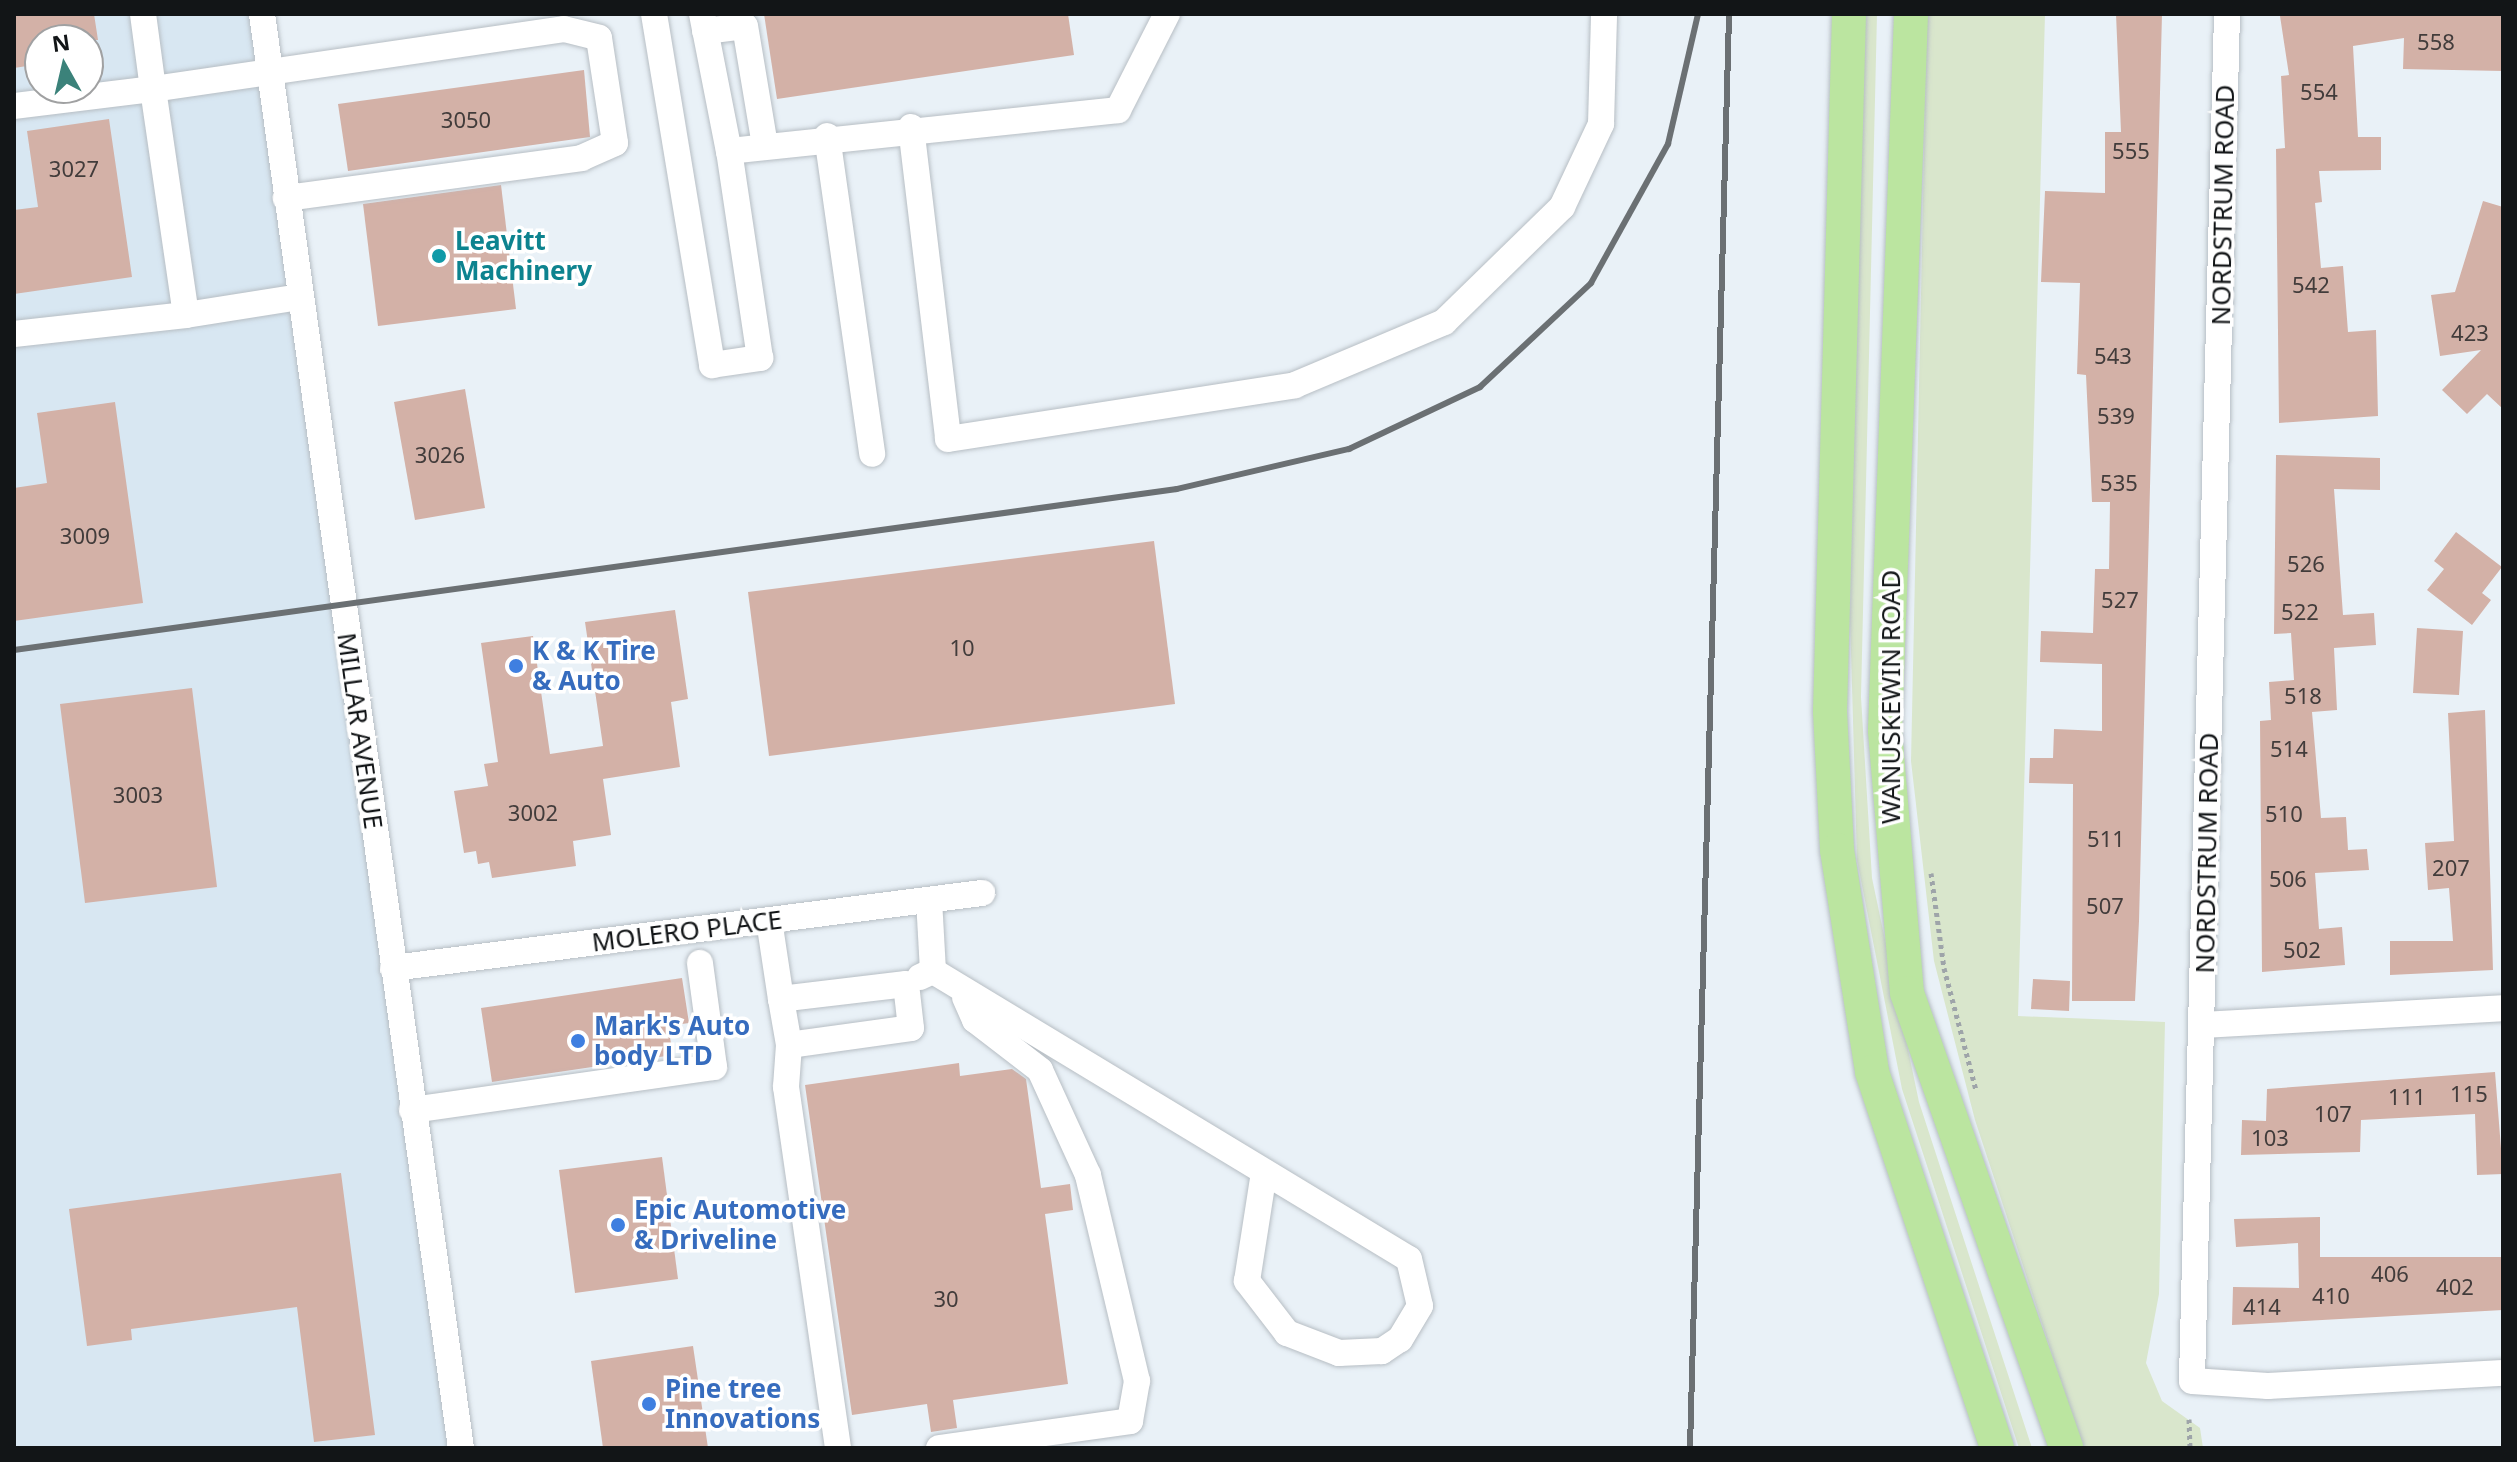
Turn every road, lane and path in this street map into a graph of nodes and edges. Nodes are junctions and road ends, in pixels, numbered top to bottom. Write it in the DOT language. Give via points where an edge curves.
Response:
graph roads {
  1 [pos="143,14"];
  2 [pos="262,14"];
  3 [pos="654,14"];
  4 [pos="1167,14"];
  5 [pos="1604,14"];
  6 [pos="1849,14"];
  7 [pos="1911,14"];
  8 [pos="2227,14"];
  9 [pos="703,22"];
  10 [pos="271,74"];
  11 [pos="153,89"];
  12 [pos="14,106"];
  13 [pos="911,127"];
  14 [pos="827,136"];
  15 [pos="765,146"];
  16 [pos="729,151"];
  17 [pos="286,198"];
  18 [pos="300,297"];
  19 [pos="186,315"];
  20 [pos="14,334"];
  21 [pos="872,454"];
  22 [pos="1930,865"];
  23 [pos="982,893"];
  24 [pos="929,900"];
  25 [pos="769,920"];
  26 [pos="700,963"];
  27 [pos="393,968"];
  28 [pos="933,971"];
  29 [pos="906,984"];
  30 [pos="962,990"];
  31 [pos="781,999"];
  32 [pos="2503,1008"];
  33 [pos="2202,1025"];
  34 [pos="789,1045"];
  35 [pos="1980,1106"];
  36 [pos="412,1110"];
  37 [pos="1264,1172"];
  38 [pos="2503,1373"];
  39 [pos="2189,1419"];
  40 [pos="461,1448"];
  41 [pos="838,1448"];
  42 [pos="939,1448"];
  43 [pos="1997,1448"];
  44 [pos="2066,1448"];
  45 [pos="2190,1448"];
  1 -- 11 [label="street"];
  2 -- 10 [label="street, MILLAR AVENUE"];
  3 -- 16 [label="street" via="712,365 760,358"];
  4 -- 13 [label="street" via="1118,110"];
  5 -- 13 [label="street" via="1601,124 1562,207 1444,322 1295,385 948,439"];
  6 -- 43 [label="main road" via="1830,711 1837,850 1872,1072"];
  7 -- 44 [label="main road, WANUSKEWIN ROAD" via="1885,731 1902,949 1907,993"];
  8 -- 33 [label="street, NORDSTRUM ROAD"];
  9 -- 15 [label="street" via="745,26"];
  9 -- 16 [label="street"];
  10 -- 11 [label="street"];
  10 -- 17 [label="street, MILLAR AVENUE"];
  10 -- 17 [label="street" via="564,29 599,38 610,77 615,143 582,158"];
  11 -- 12 [label="street"];
  11 -- 19 [label="street"];
  13 -- 14 [label="street"];
  14 -- 15 [label="street"];
  14 -- 21 [label="street"];
  15 -- 16 [label="street"];
  17 -- 18 [label="street, MILLAR AVENUE"];
  18 -- 19 [label="street"];
  18 -- 27 [label="street, MILLAR AVENUE"];
  19 -- 20 [label="street"];
  22 -- 35 [label="path" via="1944,968"];
  23 -- 24 [label="street, MOLERO PLACE"];
  24 -- 25 [label="street, MOLERO PLACE"];
  24 -- 28 [label="street"];
  25 -- 27 [label="street, MOLERO PLACE"];
  25 -- 31 [label="street"];
  26 -- 36 [label="street" via="714,1067"];
  27 -- 36 [label="street, MILLAR AVENUE"];
  28 -- 29 [label="street"];
  28 -- 30 [label="street"];
  29 -- 31 [label="street"];
  29 -- 34 [label="street" via="911,1028"];
  30 -- 37 [label="street"];
  30 -- 42 [label="street" via="975,1020 1040,1070 1088,1175 1137,1381 1130,1421"];
  31 -- 34 [label="street"];
  32 -- 33 [label="street"];
  33 -- 38 [label="street, NORDSTRUM ROAD" via="2192,1381 2268,1386"];
  34 -- 41 [label="street" via="786,1087"];
  36 -- 40 [label="street, MILLAR AVENUE"];
  37 -- 37 [label="street" via="1409,1259 1420,1306 1400,1339 1382,1351 1339,1353 1287,1333 1247,1281"];
  39 -- 45 [label="path"];
}
